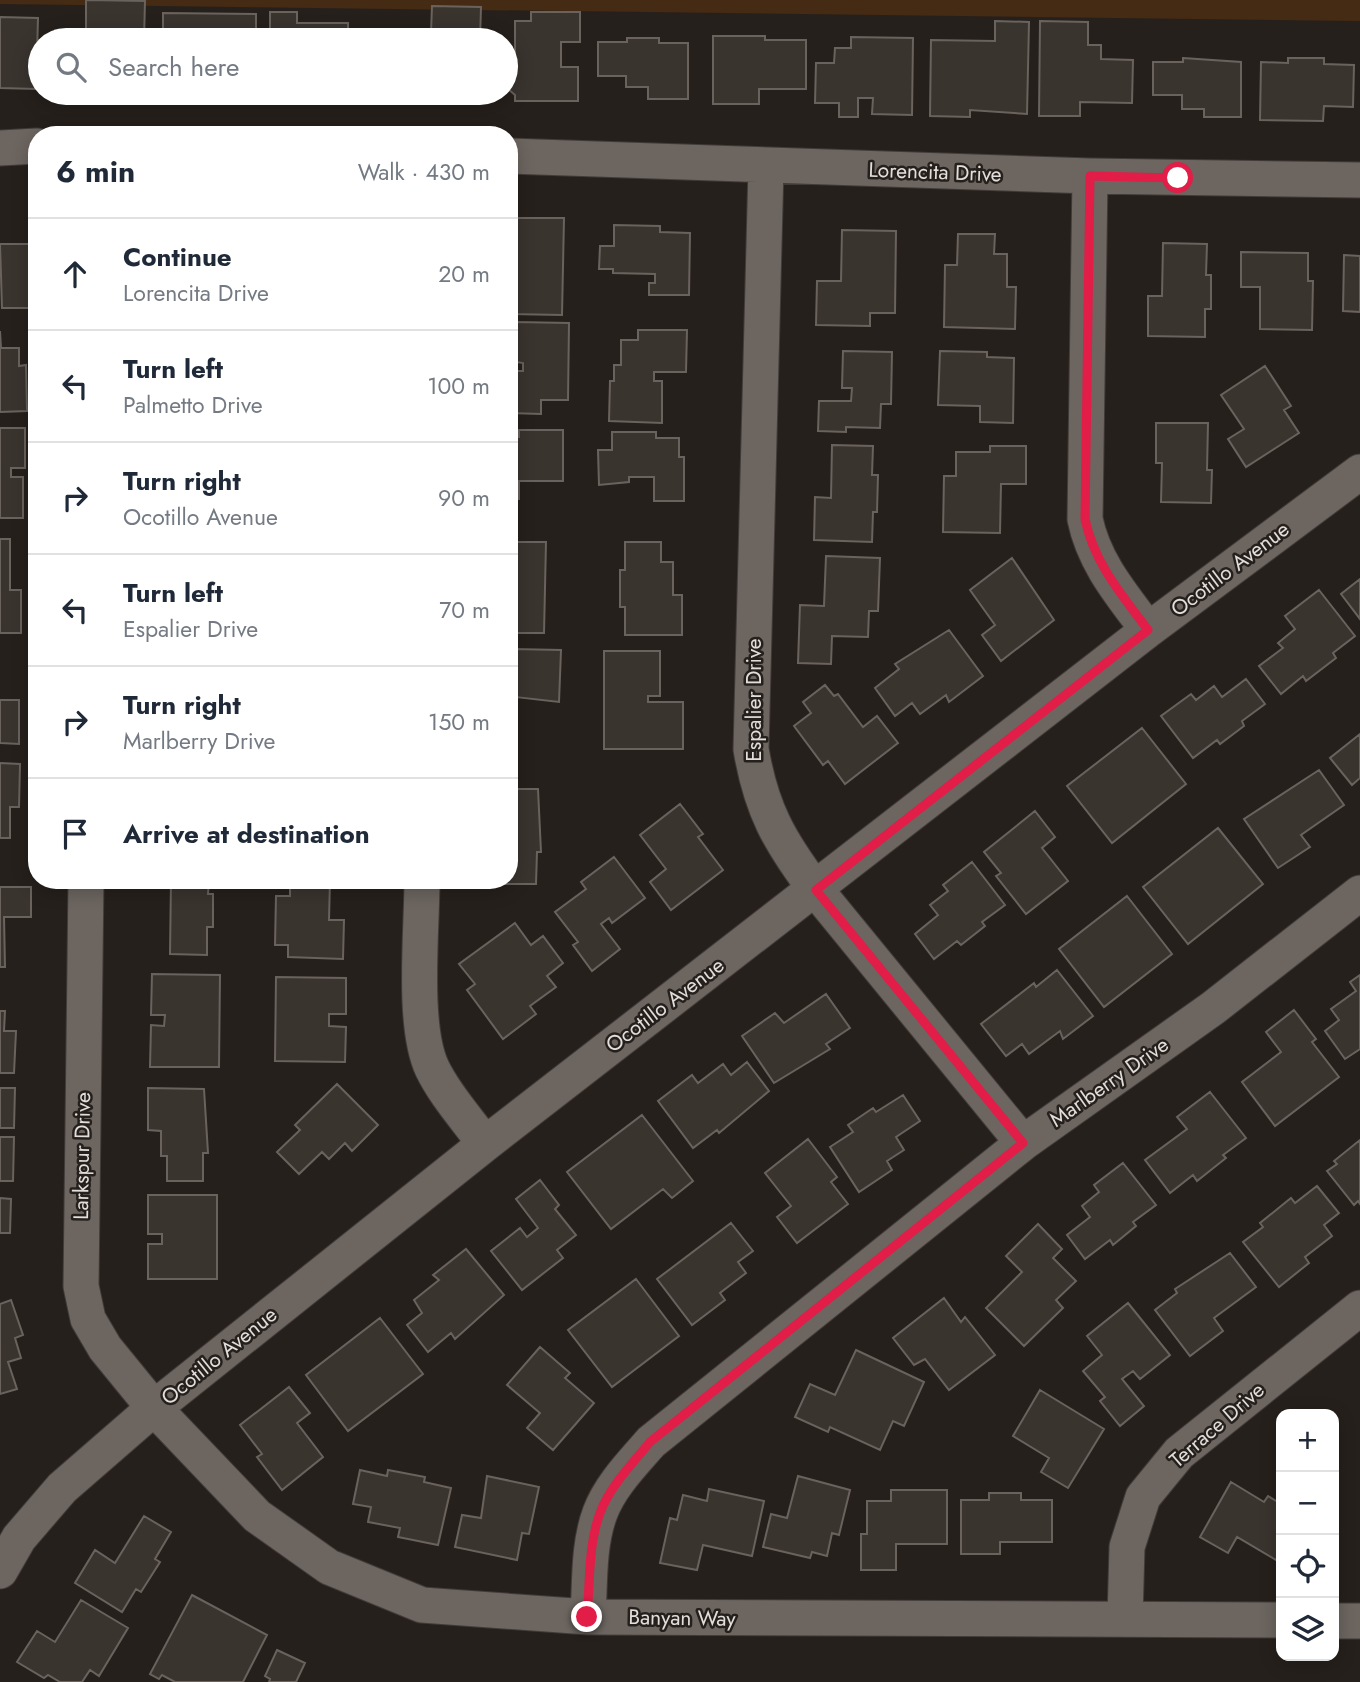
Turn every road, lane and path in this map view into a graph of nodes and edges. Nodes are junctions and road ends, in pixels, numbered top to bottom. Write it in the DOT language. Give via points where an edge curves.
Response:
graph roads {
  1 [pos="28,146"];
  2 [pos="0,148"];
  3 [pos="518,156"];
  4 [pos="766,167"];
  5 [pos="1090,176"];
  6 [pos="1360,180"];
  7 [pos="1360,472"];
  8 [pos="1148,630"];
  9 [pos="86,889"];
  10 [pos="422,889"];
  11 [pos="816,890"];
  12 [pos="1360,893"];
  13 [pos="1023,1143"];
  14 [pos="485,1144"];
  15 [pos="1360,1308"];
  16 [pos="154,1408"];
  17 [pos="0,1571"];
  18 [pos="587,1617"];
  19 [pos="1125,1618"];
  20 [pos="1276,1620"];
  21 [pos="1339,1621"];
  22 [pos="1360,1621"];
  1 -- 2 [label="street"];
  3 -- 4 [label="street, Lorencita Drive"];
  4 -- 5 [label="street, Lorencita Drive"];
  4 -- 11 [label="street, Espalier Drive" via="751,748 759,793 788,853"];
  5 -- 6 [label="street, Lorencita Drive"];
  5 -- 8 [label="street" via="1085,519 1090,544"];
  7 -- 8 [label="street, Ocotillo Avenue"];
  8 -- 11 [label="street, Ocotillo Avenue"];
  9 -- 16 [label="street, Larkspur Drive" via="81,1286 88,1319 105,1348"];
  10 -- 14 [label="street" via="422,1030 431,1066"];
  11 -- 13 [label="street, Espalier Drive"];
  11 -- 14 [label="street, Ocotillo Avenue"];
  12 -- 13 [label="street, Marlberry Drive" via="1213,1008"];
  13 -- 18 [label="street, Marlberry Drive" via="650,1442 615,1485 600,1514"];
  14 -- 16 [label="street, Ocotillo Avenue"];
  15 -- 19 [label="street, Terrace Drive" via="1179,1452 1143,1497 1127,1547"];
  16 -- 17 [label="street, Ocotillo Avenue" via="62,1488 19,1538"];
  16 -- 18 [label="street, Banyan Way" via="257,1516 330,1567 422,1605"];
  18 -- 19 [label="street, Banyan Way"];
  19 -- 20 [label="street, Banyan Way"];
  21 -- 22 [label="street"];
}
